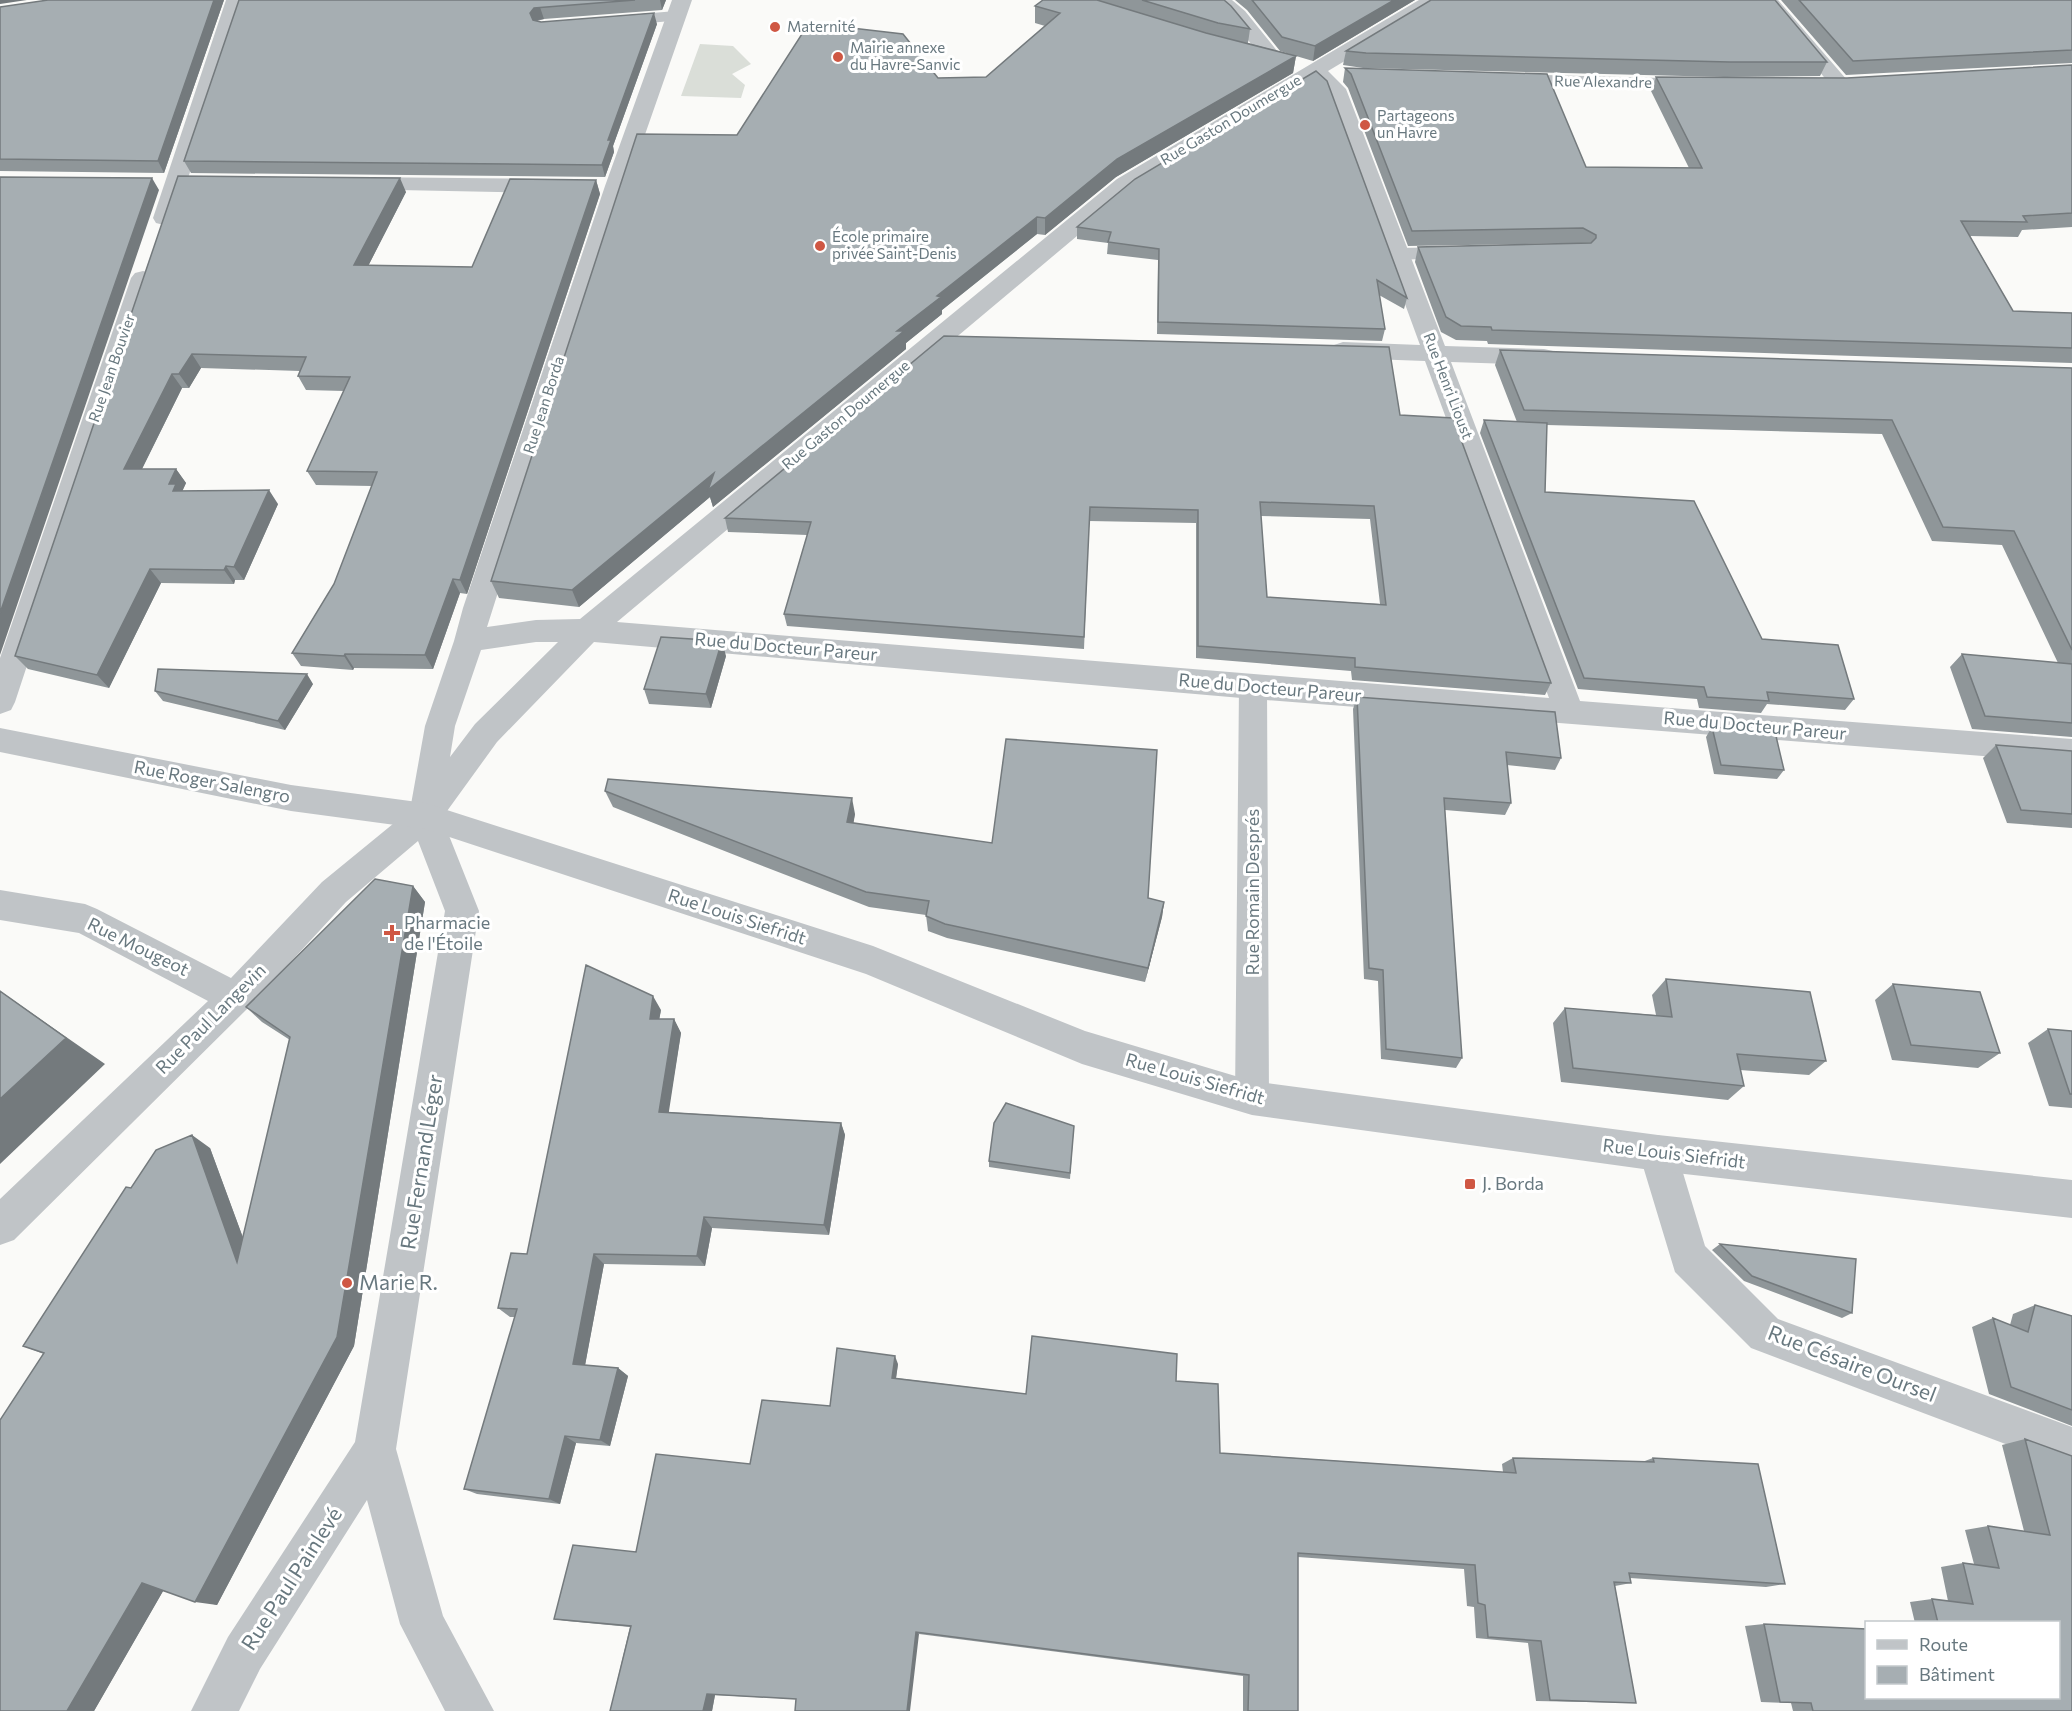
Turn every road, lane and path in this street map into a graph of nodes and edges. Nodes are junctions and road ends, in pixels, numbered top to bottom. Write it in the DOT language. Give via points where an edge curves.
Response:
graph roads {
  1 [pos="236,0"];
  2 [pos="1220,0"];
  3 [pos="1433,0"];
  4 [pos="1769,0"];
  5 [pos="679,8"];
  6 [pos="599,22"];
  7 [pos="1243,52"];
  8 [pos="1272,57"];
  9 [pos="1315,70"];
  10 [pos="1353,75"];
  11 [pos="1491,79"];
  12 [pos="1863,83"];
  13 [pos="1840,84"];
  14 [pos="1724,85"];
  15 [pos="1817,85"];
  16 [pos="330,184"];
  17 [pos="568,186"];
  18 [pos="1477,253"];
  19 [pos="1398,254"];
  20 [pos="940,338"];
  21 [pos="975,339"];
  22 [pos="1317,350"];
  23 [pos="1435,353"];
  24 [pos="1565,357"];
  25 [pos="587,630"];
  26 [pos="469,641"];
  27 [pos="1253,687"];
  28 [pos="0,702"];
  29 [pos="1569,711"];
  30 [pos="0,740"];
  31 [pos="2072,752"];
  32 [pos="425,816"];
  33 [pos="0,905"];
  34 [pos="235,998"];
  35 [pos="1252,1098"];
  36 [pos="1658,1153"];
  37 [pos="2072,1199"];
  38 [pos="0,1226"];
  39 [pos="2072,1448"];
  40 [pos="375,1449"];
  41 [pos="214,1711"];
  42 [pos="471,1711"];
  1 -- 28 [label="street, Rue Jean Bouvier"];
  2 -- 8 [label="street" via="1238,15"];
  3 -- 9 [label="street, Rue Gaston Doumergue"];
  4 -- 13 [label="lane"];
  5 -- 6 [label="lane"];
  5 -- 26 [label="street, Rue Jean Borda" via="604,186"];
  7 -- 8 [label="street"];
  8 -- 9 [label="street"];
  9 -- 10 [label="street"];
  9 -- 19 [label="street, Rue Henri Lioust" via="1336,89"];
  9 -- 20 [label="street, Rue Gaston Doumergue" via="1125,184"];
  11 -- 14 [label="street, Rue Alexandre"];
  12 -- 13 [label="street"];
  13 -- 15 [label="street"];
  16 -- 17 [label="street"];
  18 -- 19 [label="lane"];
  19 -- 23 [label="street, Rue Henri Lioust"];
  20 -- 21 [label="street"];
  20 -- 25 [label="street, Rue Gaston Doumergue"];
  22 -- 23 [label="street"];
  23 -- 24 [label="street"];
  23 -- 29 [label="street, Rue Henri Lioust"];
  25 -- 26 [label="street, Rue du Docteur Pareur"];
  25 -- 27 [label="street, Rue du Docteur Pareur"];
  25 -- 32 [label="street, Rue Gaston Doumergue" via="486,734"];
  26 -- 32 [label="street, Rue Jean Borda" via="440,726"];
  27 -- 29 [label="street, Rue du Docteur Pareur"];
  27 -- 35 [label="lane, Rue Romain Després"];
  29 -- 31 [label="street, Rue du Docteur Pareur"];
  30 -- 32 [label="street, Rue Roger Salengro" via="291,798"];
  32 -- 34 [label="street, Rue Paul Langevin" via="334,891"];
  32 -- 35 [label="street, Rue Louis Siefridt" via="873,961 1082,1047"];
  32 -- 40 [label="street, Rue Fernand Léger" via="462,911"];
  33 -- 34 [label="street, Rue Mougeot" via="85,919"];
  34 -- 38 [label="street, Rue Paul Langevin"];
  35 -- 36 [label="street, Rue Louis Siefridt"];
  36 -- 37 [label="street, Rue Louis Siefridt"];
  36 -- 39 [label="street, Rue Césaire Oursel" via="1689,1258 1765,1334"];
  40 -- 41 [label="street, Rue Paul Painlevé" via="244,1653"];
  40 -- 42 [label="street, Rue Fernand Léger" via="423,1624"];
}
